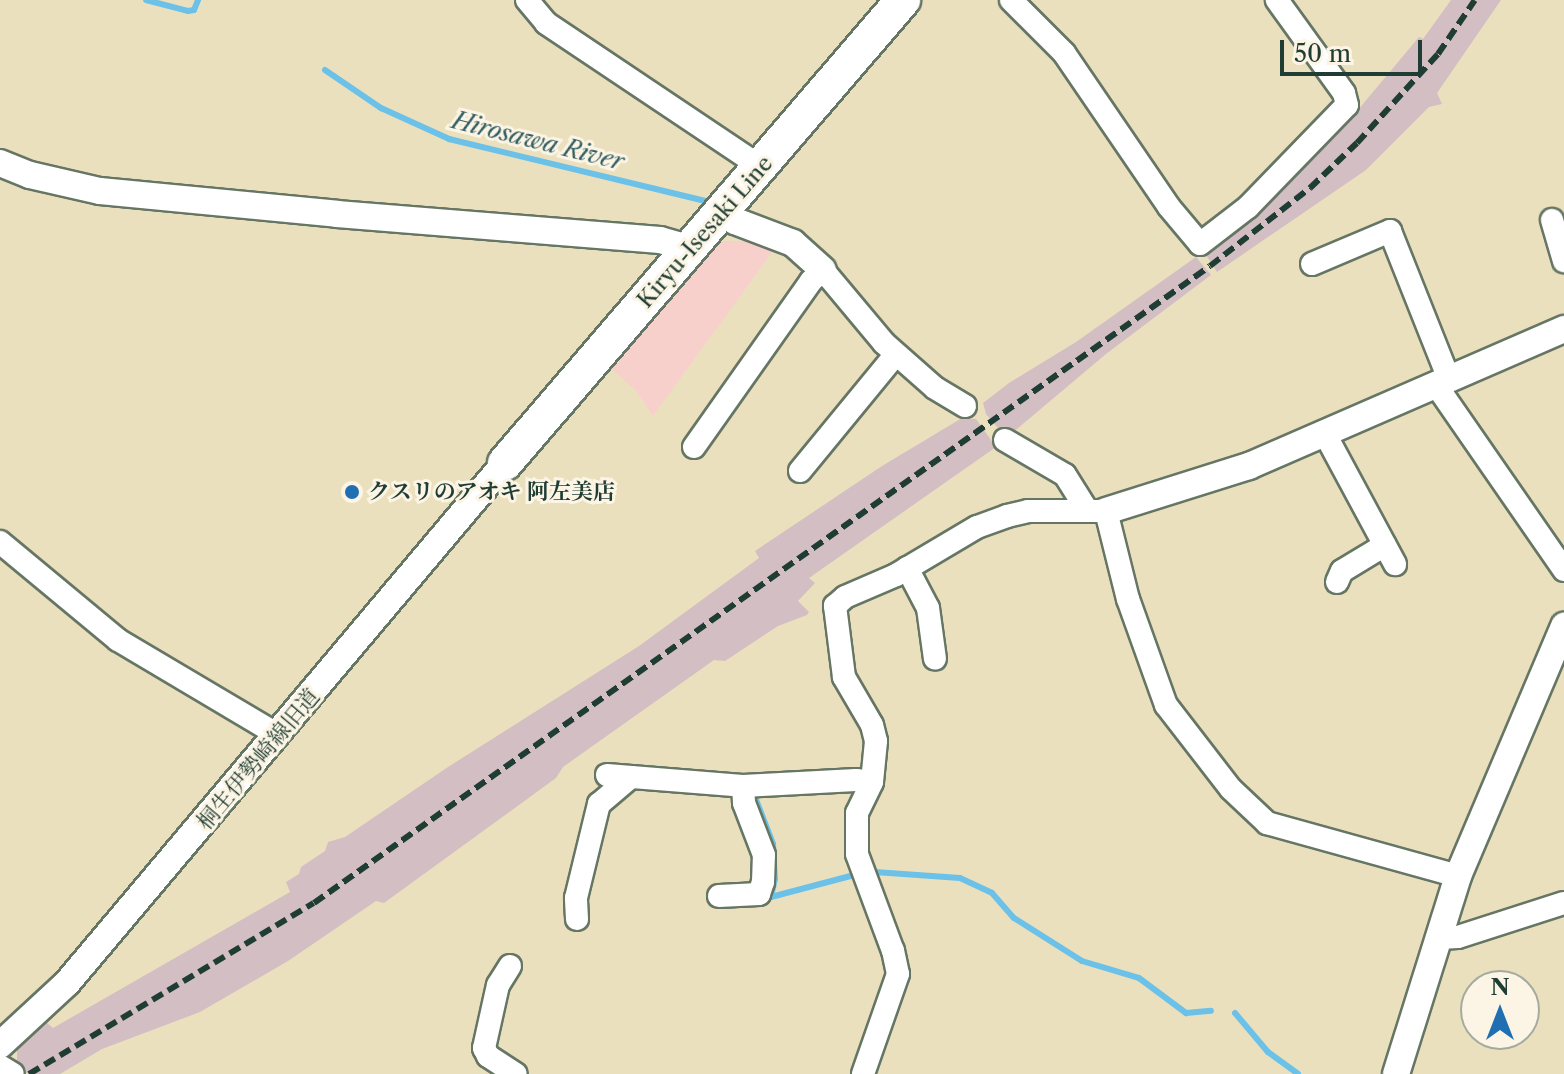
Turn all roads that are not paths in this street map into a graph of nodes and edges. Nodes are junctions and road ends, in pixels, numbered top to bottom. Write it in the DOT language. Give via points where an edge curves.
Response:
graph roads {
  1 [pos="527,0"];
  2 [pos="903,0"];
  3 [pos="1011,0"];
  4 [pos="1277,0"];
  5 [pos="0,163"];
  6 [pos="761,167"];
  7 [pos="723,212"];
  8 [pos="1552,220"];
  9 [pos="691,249"];
  10 [pos="1564,261"];
  11 [pos="1312,264"];
  12 [pos="823,270"];
  13 [pos="1564,329"];
  14 [pos="896,354"];
  15 [pos="1442,382"];
  16 [pos="965,406"];
  17 [pos="1325,434"];
  18 [pos="1005,440"];
  19 [pos="694,447"];
  20 [pos="505,463"];
  21 [pos="800,471"];
  22 [pos="1096,510"];
  23 [pos="0,542"];
  24 [pos="907,568"];
  25 [pos="1564,570"];
  26 [pos="1337,582"];
  27 [pos="1564,626"];
  28 [pos="935,659"];
  29 [pos="278,735"];
  30 [pos="607,775"];
  31 [pos="631,777"];
  32 [pos="872,782"];
  33 [pos="743,786"];
  34 [pos="1458,876"];
  35 [pos="719,896"];
  36 [pos="1564,903"];
  37 [pos="577,919"];
  38 [pos="1439,938"];
  39 [pos="510,966"];
  40 [pos="0,1045"];
  41 [pos="0,1066"];
  42 [pos="1398,1073"];
  43 [pos="13,1074"];
  44 [pos="516,1074"];
  45 [pos="863,1074"];
  1 -- 6 [label="street" via="546,23"];
  2 -- 6 [label="main road, Kiryu-Isesaki Line"];
  3 -- 4 [label="street" via="1064,53 1200,244 1248,207 1347,105 1344,93"];
  5 -- 9 [label="street" via="100,191 660,240"];
  6 -- 7 [label="main road, Kiryu-Isesaki Line"];
  7 -- 9 [label="main road, Kiryu-Isesaki Line"];
  7 -- 12 [label="street" via="793,243"];
  8 -- 10 [label="street"];
  9 -- 20 [label="main road, Kiryu-Isesaki Line"];
  11 -- 15 [label="street" via="1390,231"];
  12 -- 14 [label="street"];
  12 -- 19 [label="street"];
  13 -- 15 [label="street"];
  14 -- 16 [label="street"];
  14 -- 21 [label="street"];
  15 -- 17 [label="street"];
  15 -- 25 [label="street"];
  17 -- 22 [label="street" via="1249,466"];
  17 -- 26 [label="street" via="1390,554 1342,571"];
  18 -- 22 [label="street" via="1065,475"];
  20 -- 29 [label="street, 桐生伊勢崎線旧道"];
  22 -- 24 [label="street" via="1007,516 977,527"];
  22 -- 34 [label="street" via="1166,705 1231,789 1267,823"];
  23 -- 29 [label="street" via="118,640"];
  24 -- 28 [label="street" via="928,608"];
  24 -- 32 [label="street" via="835,606 844,677 876,741"];
  27 -- 34 [label="street"];
  29 -- 40 [label="street, 桐生伊勢崎線旧道" via="67,983"];
  30 -- 31 [label="street"];
  31 -- 33 [label="street"];
  31 -- 37 [label="street" via="599,804 576,898"];
  32 -- 33 [label="street"];
  32 -- 45 [label="street" via="857,813 857,854 898,974"];
  33 -- 35 [label="street" via="764,855 763,882 759,894"];
  34 -- 38 [label="street"];
  36 -- 38 [label="street" via="1458,937"];
  38 -- 42 [label="street"];
  39 -- 44 [label="street" via="498,985 484,1048"];
  41 -- 43 [label="street"];
}
